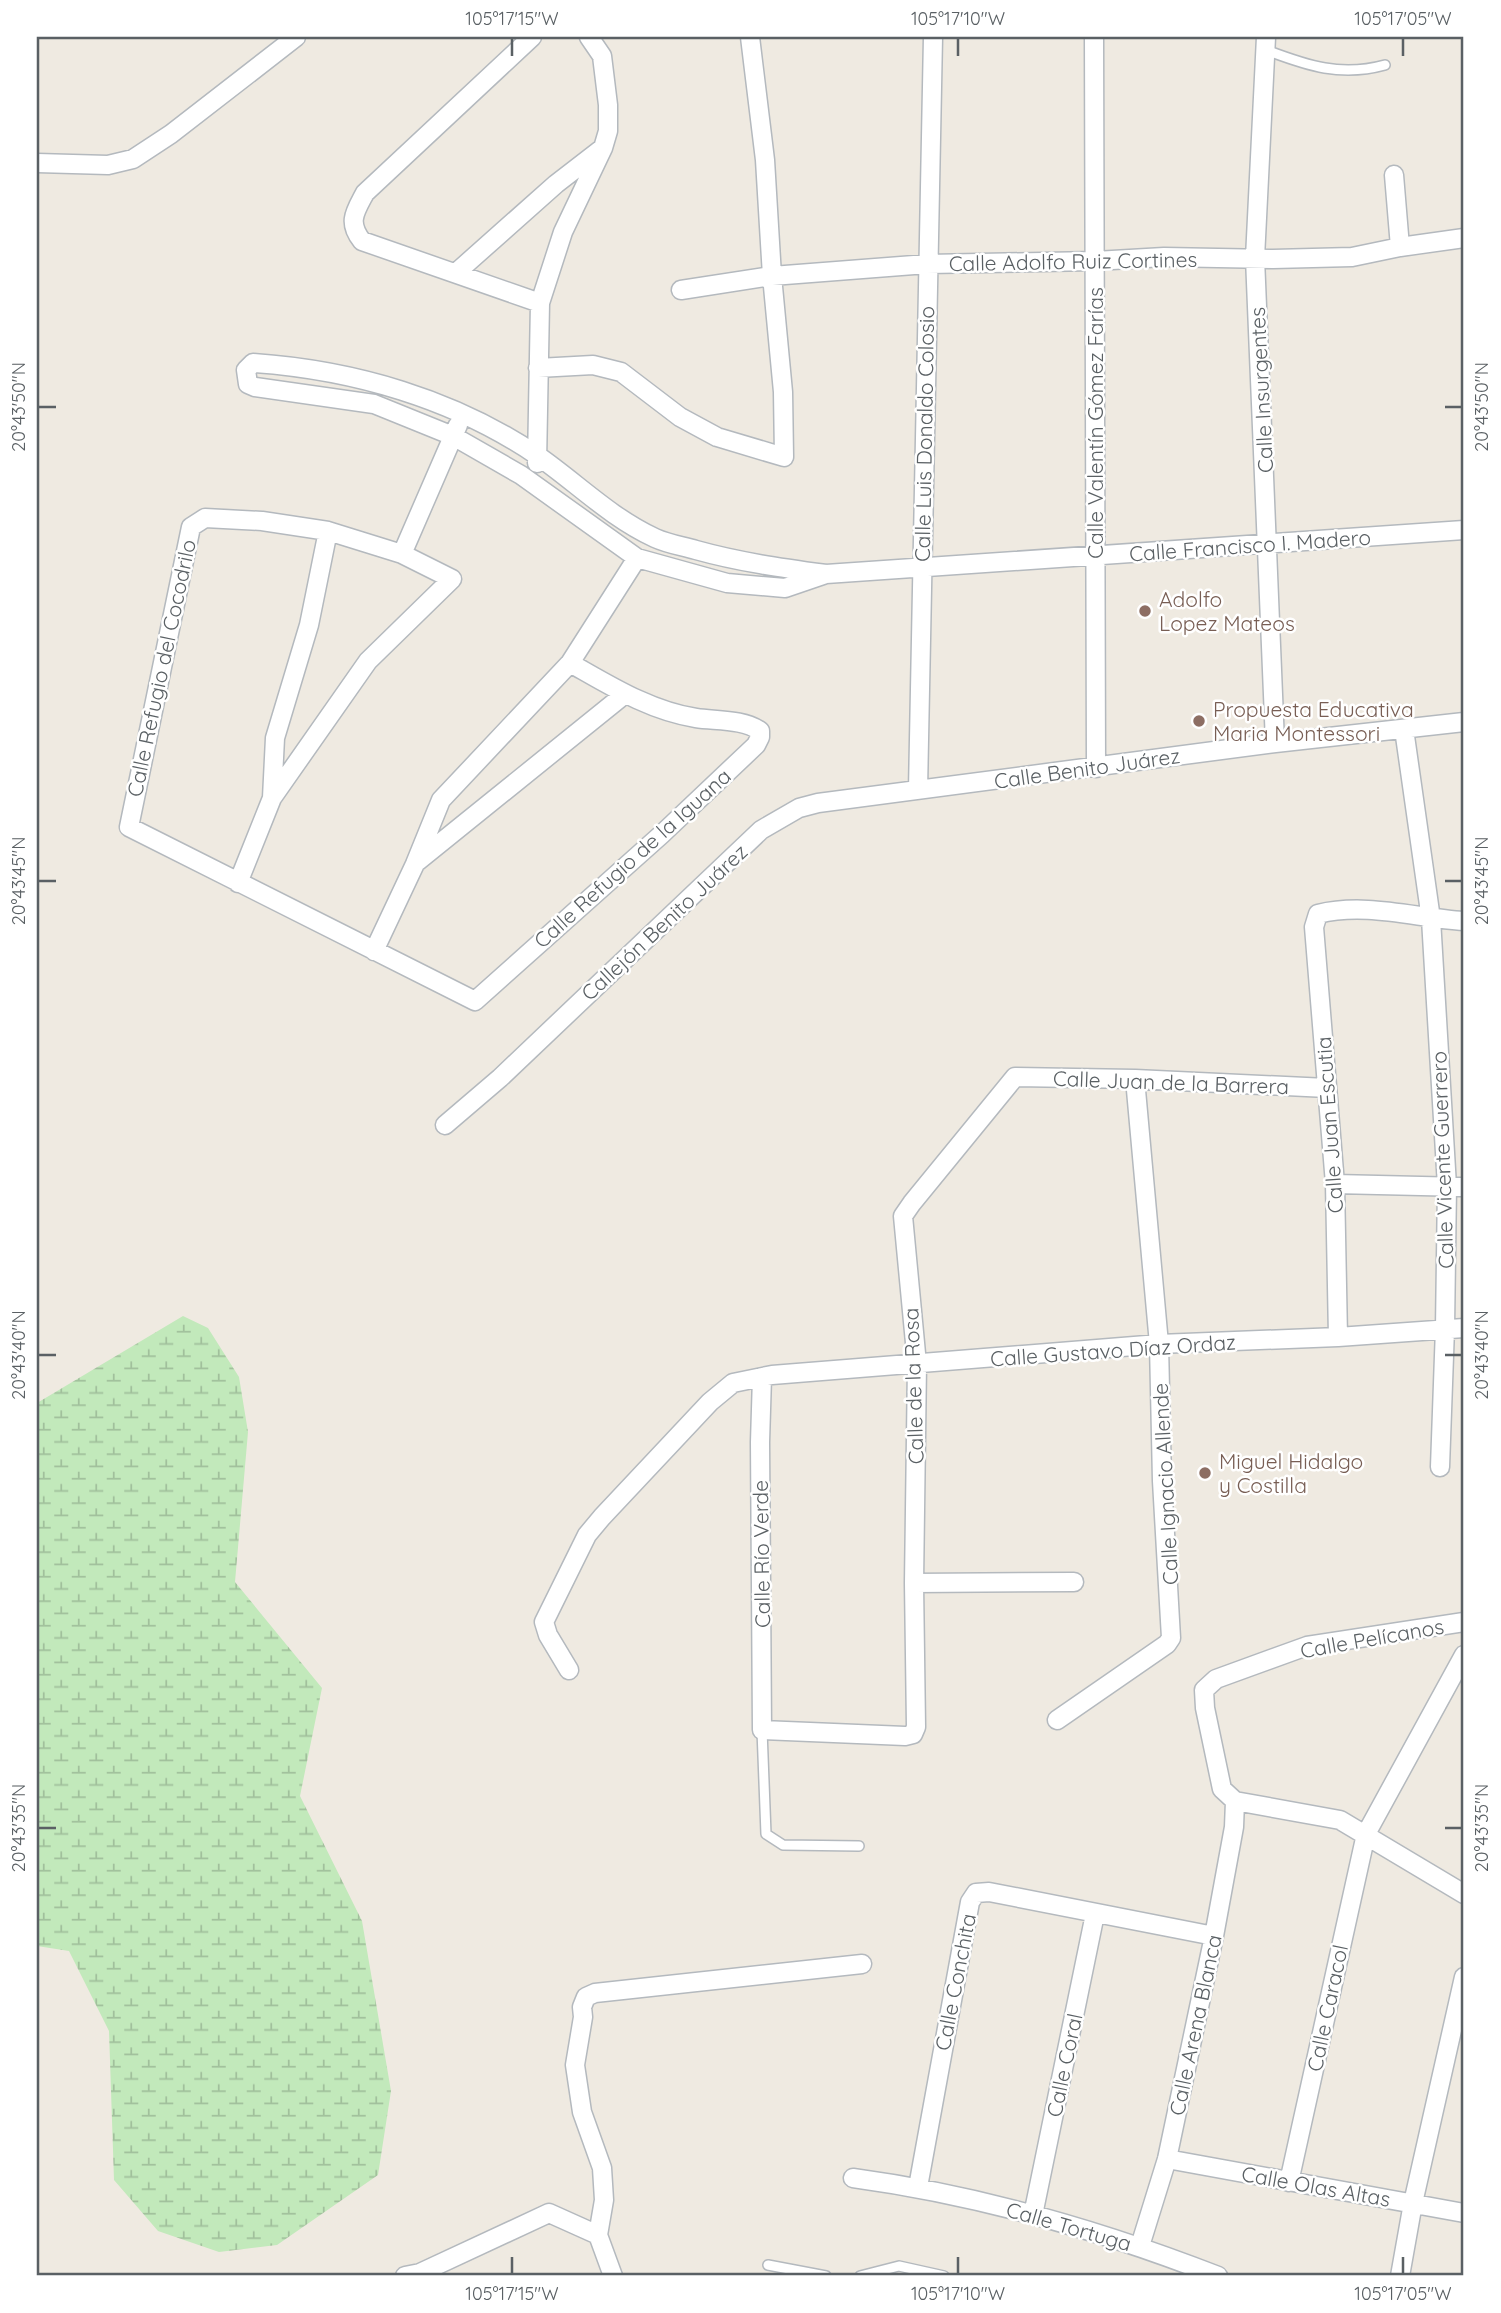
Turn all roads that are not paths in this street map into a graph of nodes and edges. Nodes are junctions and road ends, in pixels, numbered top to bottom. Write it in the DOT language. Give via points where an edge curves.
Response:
graph roads {
  1 [pos="296,37"];
  2 [pos="532,37"];
  3 [pos="589,37"];
  4 [pos="750,37"];
  5 [pos="933,37"];
  6 [pos="1094,37"];
  7 [pos="1266,44"];
  8 [pos="1385,65"];
  9 [pos="603,148"];
  10 [pos="37,163"];
  11 [pos="1394,175"];
  12 [pos="1464,238"];
  13 [pos="1400,247"];
  14 [pos="1255,258"];
  15 [pos="1095,261"];
  16 [pos="927,264"];
  17 [pos="457,272"];
  18 [pos="772,276"];
  19 [pos="681,290"];
  20 [pos="540,303"];
  21 [pos="538,368"];
  22 [pos="463,412"];
  23 [pos="453,436"];
  24 [pos="538,456"];
  25 [pos="536,486"];
  26 [pos="1464,530"];
  27 [pos="328,531"];
  28 [pos="1268,542"];
  29 [pos="402,554"];
  30 [pos="1094,557"];
  31 [pos="637,558"];
  32 [pos="922,568"];
  33 [pos="826,574"];
  34 [pos="570,663"];
  35 [pos="625,694"];
  36 [pos="1464,722"];
  37 [pos="1404,729"];
  38 [pos="1275,743"];
  39 [pos="1096,768"];
  40 [pos="918,790"];
  41 [pos="272,798"];
  42 [pos="415,864"];
  43 [pos="238,883"];
  44 [pos="1431,919"];
  45 [pos="312,920"];
  46 [pos="1464,921"];
  47 [pos="374,951"];
  48 [pos="1014,1077"];
  49 [pos="1135,1079"];
  50 [pos="1327,1088"];
  51 [pos="445,1125"];
  52 [pos="1335,1184"];
  53 [pos="1455,1186"];
  54 [pos="1446,1328"];
  55 [pos="1464,1328"];
  56 [pos="1338,1336"];
  57 [pos="1159,1344"];
  58 [pos="917,1364"];
  59 [pos="762,1377"];
  60 [pos="1440,1468"];
  61 [pos="1074,1582"];
  62 [pos="914,1583"];
  63 [pos="1464,1622"];
  64 [pos="1464,1655"];
  65 [pos="569,1670"];
  66 [pos="1056,1720"];
  67 [pos="762,1730"];
  68 [pos="1235,1801"];
  69 [pos="1366,1834"];
  70 [pos="859,1846"];
  71 [pos="1464,1894"];
  72 [pos="1095,1914"];
  73 [pos="1214,1936"];
  74 [pos="862,1964"];
  75 [pos="1464,1977"];
  76 [pos="1167,2159"];
  77 [pos="853,2178"];
  78 [pos="1289,2182"];
  79 [pos="918,2187"];
  80 [pos="1413,2203"];
  81 [pos="1464,2213"];
  82 [pos="1033,2215"];
  83 [pos="598,2235"];
  84 [pos="1140,2246"];
  85 [pos="768,2264"];
  86 [pos="405,2276"];
  87 [pos="613,2276"];
  88 [pos="826,2276"];
  89 [pos="860,2276"];
  90 [pos="944,2276"];
  91 [pos="1218,2276"];
  92 [pos="1400,2276"];
  1 -- 10 [label="street" via="133,159 108,165"];
  2 -- 17 [label="street" via="365,193 353,217 362,241"];
  3 -- 9 [label="street" via="602,56 608,105"];
  4 -- 18 [label="street" via="765,160"];
  5 -- 16 [label="street, Calle Luis Donaldo Colosio"];
  6 -- 15 [label="street, Calle Valentín Gómez Farías"];
  7 -- 8 [label="lane" via="1297,62 1334,70 1364,71"];
  7 -- 14 [label="street, Calle Insurgentes"];
  9 -- 17 [label="street"];
  9 -- 20 [label="street" via="563,232"];
  11 -- 13 [label="street"];
  12 -- 13 [label="street, Calle Adolfo Ruiz Cortines"];
  13 -- 14 [label="street, Calle Adolfo Ruiz Cortines" via="1352,257"];
  14 -- 15 [label="street, Calle Adolfo Ruiz Cortines"];
  14 -- 28 [label="street, Calle Insurgentes"];
  15 -- 16 [label="street, Calle Adolfo Ruiz Cortines"];
  15 -- 30 [label="street, Calle Valentín Gómez Farías"];
  16 -- 18 [label="street, Calle Adolfo Ruiz Cortines"];
  16 -- 32 [label="street, Calle Luis Donaldo Colosio"];
  17 -- 20 [label="street"];
  18 -- 19 [label="street, Calle Adolfo Ruiz Cortines"];
  18 -- 21 [label="street" via="784,457 717,437 680,417 621,372 593,365"];
  20 -- 21 [label="street"];
  21 -- 24 [label="street"];
  22 -- 23 [label="street"];
  22 -- 23 [label="street, Calle Francisco I. Madero" via="378,382 286,365 253,363 246,370 248,384 255,387 374,404"];
  22 -- 24 [label="street, Calle Francisco I. Madero"];
  23 -- 25 [label="street, Calle Francisco I. Madero"];
  23 -- 29 [label="street"];
  24 -- 25 [label="street"];
  24 -- 33 [label="street, Calle Francisco I. Madero" via="618,518 659,540 735,561"];
  25 -- 31 [label="street, Calle Francisco I. Madero"];
  26 -- 28 [label="street, Calle Francisco I. Madero"];
  27 -- 29 [label="street, Calle Refugio del Cocodrilo"];
  27 -- 41 [label="street, Calle Refugio del Cocodrilo" via="309,625 275,738"];
  27 -- 43 [label="street, Calle Refugio del Cocodrilo" via="205,518 191,527 129,827"];
  28 -- 30 [label="street, Calle Francisco I. Madero"];
  28 -- 38 [label="street, Calle Insurgentes"];
  29 -- 41 [label="street, Calle Refugio del Cocodrilo" via="452,579 368,661"];
  30 -- 32 [label="street, Calle Francisco I. Madero"];
  30 -- 39 [label="street, Calle Valentín Gómez Farías"];
  31 -- 33 [label="street, Calle Francisco I. Madero" via="727,583 785,588"];
  31 -- 34 [label="street"];
  32 -- 33 [label="street, Calle Francisco I. Madero"];
  32 -- 40 [label="street, Calle Luis Donaldo Colosio"];
  34 -- 35 [label="street, Calle Refugio de la Iguana"];
  34 -- 42 [label="street" via="441,800"];
  35 -- 42 [label="street"];
  35 -- 47 [label="street, Calle Refugio de la Iguana" via="689,717 745,724 760,732 760,737 662,834 475,1001"];
  36 -- 37 [label="street, Calle Benito Juárez"];
  37 -- 38 [label="street, Calle Benito Juárez"];
  37 -- 44 [label="street, Calle Vicente Guerrero"];
  38 -- 39 [label="street, Calle Benito Juárez"];
  39 -- 40 [label="street, Calle Benito Juárez"];
  40 -- 51 [label="street, Callejón Benito Juárez" via="818,803 781,816 761,830"];
  41 -- 43 [label="street, Calle Refugio del Cocodrilo"];
  42 -- 47 [label="street"];
  43 -- 45 [label="street, Calle Refugio del Cocodrilo"];
  44 -- 46 [label="street"];
  44 -- 50 [label="street, Calle Juan Escutia" via="1382,910 1318,914 1314,927"];
  44 -- 53 [label="street, Calle Vicente Guerrero"];
  45 -- 47 [label="street, Calle Refugio de la Iguana"];
  48 -- 49 [label="street, Calle Juan de la Barrera"];
  48 -- 58 [label="street, Calle de la Rosa" via="903,1216"];
  49 -- 50 [label="street, Calle Juan de la Barrera"];
  49 -- 57 [label="street, Calle Ignacio Allende"];
  50 -- 52 [label="street, Calle Juan Escutia"];
  52 -- 53 [label="street"];
  52 -- 56 [label="street, Calle Juan Escutia"];
  53 -- 54 [label="street, Calle Vicente Guerrero"];
  54 -- 55 [label="street, Calle Gustavo Díaz Ordaz"];
  54 -- 56 [label="street, Calle Gustavo Díaz Ordaz"];
  54 -- 60 [label="street, Calle Vicente Guerrero"];
  56 -- 57 [label="street, Calle Gustavo Díaz Ordaz"];
  57 -- 58 [label="street, Calle Gustavo Díaz Ordaz"];
  57 -- 66 [label="street, Calle Ignacio Allende" via="1171,1638"];
  58 -- 59 [label="street, Calle Gustavo Díaz Ordaz"];
  58 -- 62 [label="street, Calle de la Rosa"];
  59 -- 65 [label="street, Calle Gustavo Díaz Ordaz" via="733,1382 710,1402 587,1535 544,1622"];
  59 -- 67 [label="street, Calle Río Verde"];
  61 -- 62 [label="street"];
  62 -- 67 [label="street, Calle de la Rosa" via="913,1734"];
  63 -- 68 [label="street, Calle Pelícanos" via="1307,1646 1216,1679 1205,1690 1205,1708 1222,1789"];
  64 -- 69 [label="street, Calle Caracol"];
  67 -- 70 [label="lane" via="766,1835 783,1845"];
  68 -- 69 [label="street" via="1340,1821"];
  68 -- 73 [label="street, Calle Arena Blanca"];
  69 -- 71 [label="street"];
  69 -- 78 [label="street, Calle Caracol"];
  72 -- 73 [label="street, Calle Conchita"];
  72 -- 79 [label="street, Calle Conchita" via="989,1892 976,1893 970,1902"];
  72 -- 82 [label="street, Calle Coral"];
  73 -- 76 [label="street, Calle Arena Blanca"];
  74 -- 83 [label="street" via="586,1997 575,2065 582,2112 602,2168 604,2200"];
  75 -- 80 [label="street"];
  76 -- 78 [label="street, Calle Olas Altas"];
  76 -- 84 [label="street, Calle Arena Blanca"];
  77 -- 79 [label="street, Calle Tortuga"];
  78 -- 80 [label="street, Calle Olas Altas"];
  79 -- 82 [label="street, Calle Tortuga"];
  80 -- 81 [label="street, Calle Olas Altas"];
  80 -- 92 [label="street"];
  82 -- 84 [label="street, Calle Tortuga"];
  83 -- 86 [label="street" via="549,2213"];
  83 -- 87 [label="street"];
  84 -- 91 [label="street, Calle Tortuga"];
  85 -- 88 [label="lane"];
  89 -- 90 [label="lane" via="899,2266"];
}
